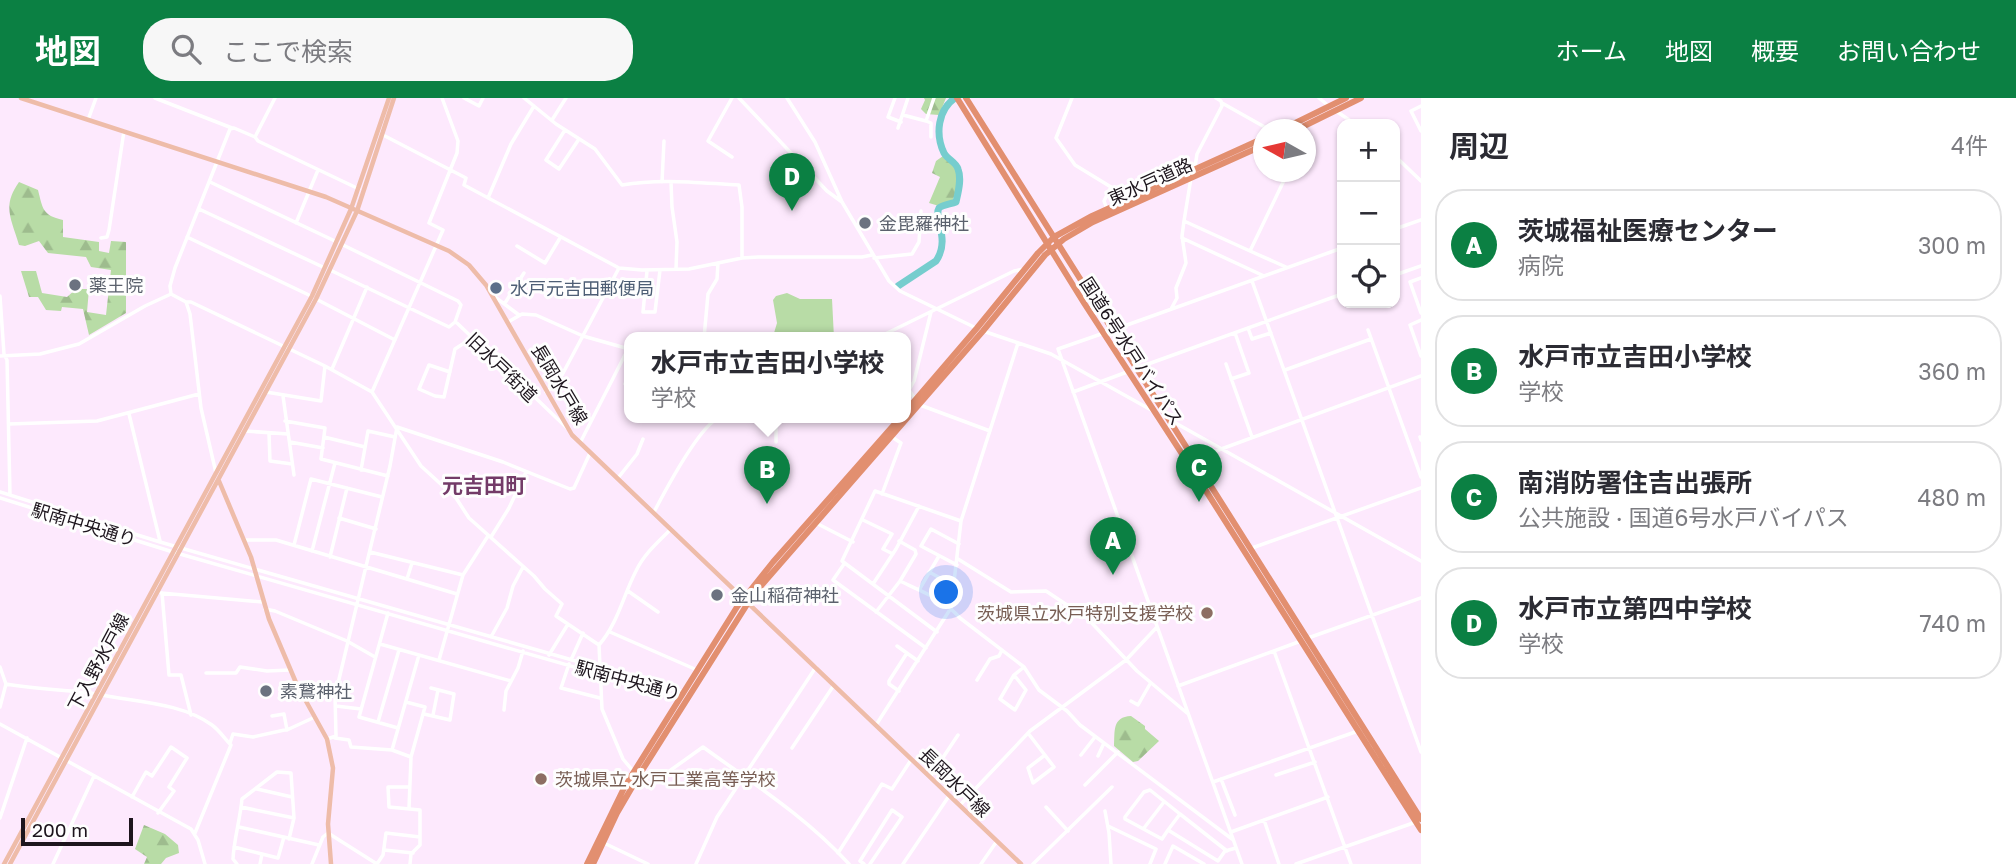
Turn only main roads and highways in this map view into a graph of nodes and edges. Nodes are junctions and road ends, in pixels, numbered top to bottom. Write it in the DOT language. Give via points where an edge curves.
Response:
graph roads {
  1 [pos="21,98"];
  2 [pos="391,98"];
  3 [pos="1346,98"];
  4 [pos="1361,98"];
  5 [pos="961,99"];
  6 [pos="1332,108"];
  7 [pos="1306,119"];
  8 [pos="1314,119"];
  9 [pos="1253,143"];
  10 [pos="1253,150"];
  11 [pos="354,210"];
  12 [pos="1056,240"];
  13 [pos="1049,246"];
  14 [pos="980,330"];
  15 [pos="287,348"];
  16 [pos="918,403"];
  17 [pos="911,408"];
  18 [pos="911,412"];
  19 [pos="896,423"];
  20 [pos="902,423"];
  21 [pos="216,473"];
  22 [pos="219,481"];
  23 [pos="813,521"];
  24 [pos="178,550"];
  25 [pos="746,600"];
  26 [pos="1304,640"];
  27 [pos="99,694"];
  28 [pos="684,695"];
  29 [pos="64,759"];
  30 [pos="624,795"];
  31 [pos="1418,820"];
  32 [pos="1421,830"];
  33 [pos="4,864"];
  34 [pos="10,864"];
  35 [pos="331,864"];
  36 [pos="585,864"];
  37 [pos="595,864"];
  38 [pos="1021,864"];
  1 -- 11 [label="main road, 長岡水戸線" via="309,191"];
  2 -- 11 [label="main road, 下入野水戸線"];
  2 -- 11 [label="main road, 下入野水戸線" via="383,135"];
  3 -- 6 [label="highway"];
  4 -- 6 [label="highway"];
  5 -- 12 [label="highway, 国道6号水戸バイパス"];
  5 -- 13 [label="highway, 国道6号水戸バイパス"];
  6 -- 7 [label="highway"];
  6 -- 8 [label="highway"];
  9 -- 12 [label="highway, 東水戸道路" via="1107,209"];
  10 -- 12 [label="highway, 東水戸道路"];
  11 -- 15 [label="main road, 下入野水戸線"];
  11 -- 25 [label="main road, 長岡水戸線" via="437,245 469,265 508,322 567,428"];
  12 -- 13 [label="highway, 東水戸道路"];
  12 -- 26 [label="highway, 国道6号水戸バイパス"];
  13 -- 14 [label="highway"];
  13 -- 14 [label="highway" via="1024,269"];
  13 -- 26 [label="highway, 国道6号水戸バイパス"];
  14 -- 16 [label="highway"];
  15 -- 21 [label="main road, 下入野水戸線"];
  15 -- 22 [label="main road, 下入野水戸線"];
  16 -- 17 [label="highway"];
  16 -- 18 [label="highway"];
  19 -- 23 [label="highway"];
  20 -- 23 [label="highway"];
  21 -- 22 [label="main road"];
  21 -- 24 [label="main road, 下入野水戸線"];
  22 -- 24 [label="main road, 下入野水戸線"];
  22 -- 35 [label="main road" via="290,670 327,739 333,768 328,833"];
  23 -- 25 [label="highway"];
  24 -- 27 [label="main road, 下入野水戸線"];
  24 -- 27 [label="main road, 下入野水戸線" via="160,592"];
  25 -- 28 [label="highway"];
  25 -- 28 [label="highway"];
  25 -- 38 [label="main road, 長岡水戸線"];
  26 -- 31 [label="highway, 国道6号水戸バイパス"];
  26 -- 31 [label="highway, 国道6号水戸バイパス"];
  27 -- 29 [label="main road, 下入野水戸線"];
  28 -- 30 [label="highway"];
  29 -- 33 [label="main road, 下入野水戸線"];
  29 -- 34 [label="main road, 下入野水戸線"];
  30 -- 36 [label="highway" via="601,824"];
  30 -- 37 [label="highway"];
  30 -- 37 [label="highway"];
  31 -- 32 [label="highway, 国道6号水戸バイパス"];
}
